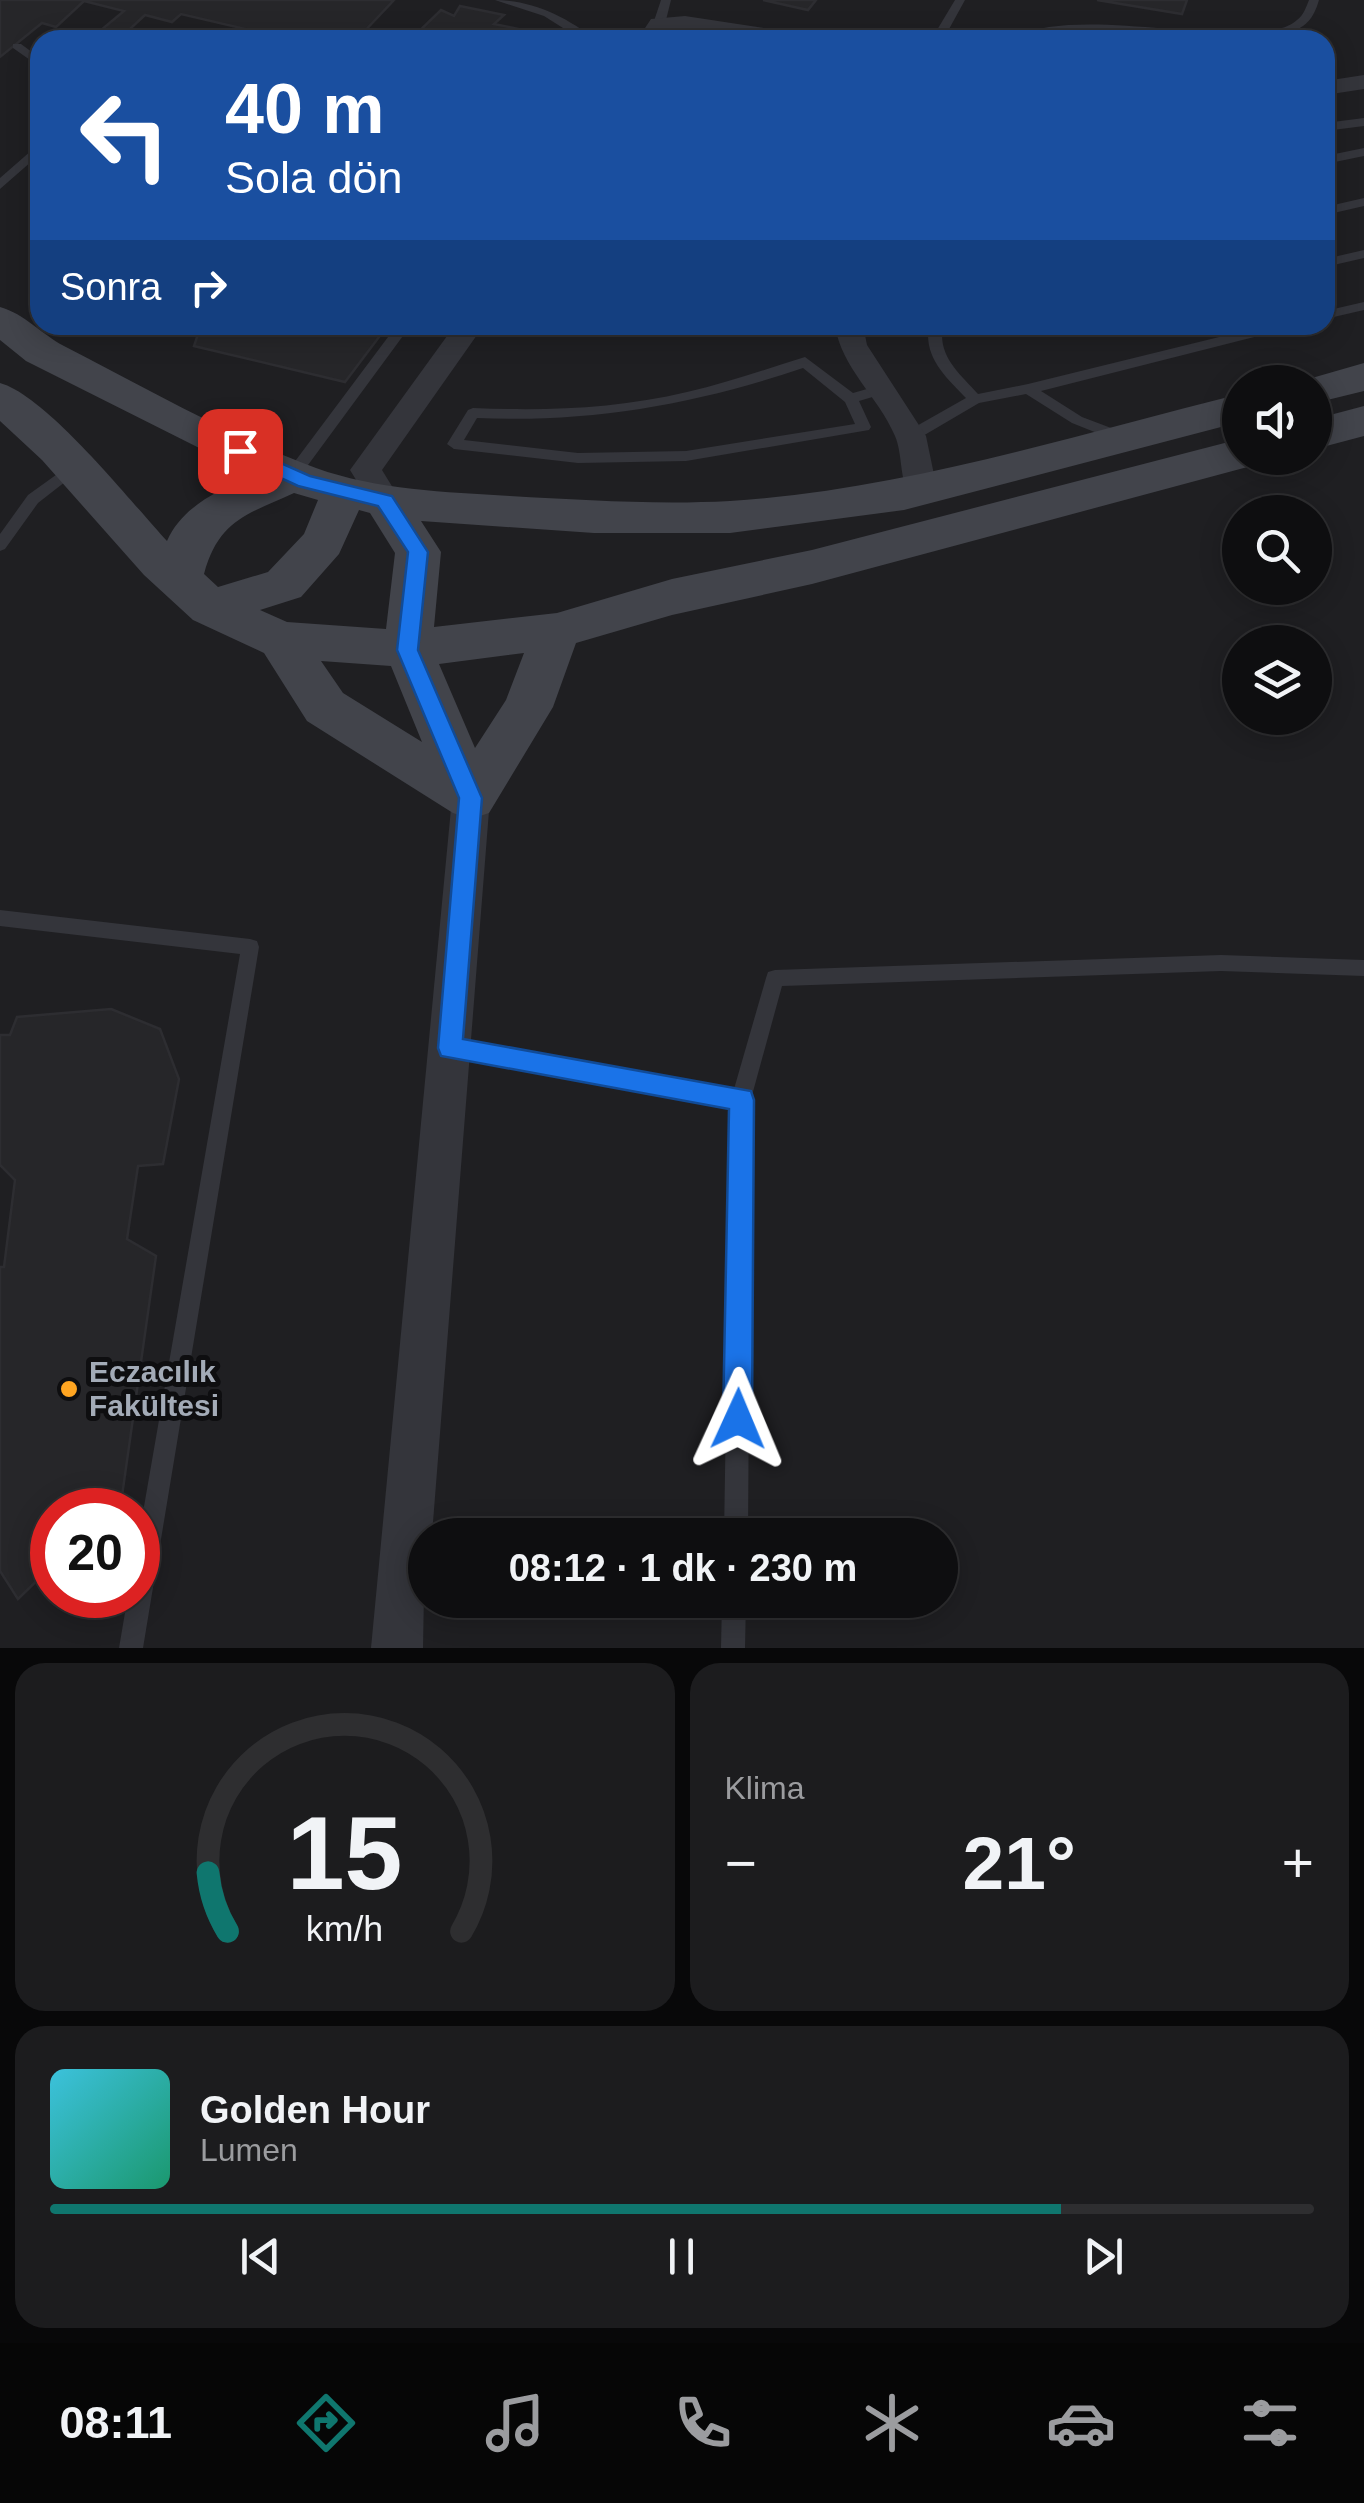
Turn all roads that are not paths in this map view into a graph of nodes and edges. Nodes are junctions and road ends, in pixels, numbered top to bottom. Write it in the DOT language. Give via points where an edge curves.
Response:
graph roads {
  1 [pos="500,0"];
  2 [pos="960,0"];
  3 [pos="1314,0"];
  4 [pos="658,21"];
  5 [pos="574,30"];
  6 [pos="731,30"];
  7 [pos="943,30"];
  8 [pos="1040,30"];
  9 [pos="1092,30"];
  10 [pos="1275,30"];
  11 [pos="17,46"];
  12 [pos="30,56"];
  13 [pos="1364,65"];
  14 [pos="1335,69"];
  15 [pos="1364,82"];
  16 [pos="1335,86"];
  17 [pos="1364,122"];
  18 [pos="1335,125"];
  19 [pos="1364,152"];
  20 [pos="30,156"];
  21 [pos="1335,158"];
  22 [pos="0,185"];
  23 [pos="1364,202"];
  24 [pos="1335,209"];
  25 [pos="1364,254"];
  26 [pos="1335,261"];
  27 [pos="1364,306"];
  28 [pos="1335,313"];
  29 [pos="0,320"];
  30 [pos="397,335"];
  31 [pos="464,335"];
  32 [pos="850,335"];
  33 [pos="933,335"];
  34 [pos="1246,335"];
  35 [pos="1364,377"];
  36 [pos="1332,385"];
  37 [pos="1028,389"];
  38 [pos="881,390"];
  39 [pos="0,397"];
  40 [pos="850,399"];
  41 [pos="975,399"];
  42 [pos="1222,413"];
  43 [pos="1364,421"];
  44 [pos="1332,429"];
  45 [pos="911,436"];
  46 [pos="1122,438"];
  47 [pos="1222,459"];
  48 [pos="74,468"];
  49 [pos="292,476"];
  50 [pos="365,487"];
  51 [pos="921,489"];
  52 [pos="0,546"];
  53 [pos="194,593"];
  54 [pos="556,631"];
  55 [pos="281,640"];
  56 [pos="408,650"];
  57 [pos="470,798"];
  58 [pos="0,918"];
  59 [pos="1364,968"];
  60 [pos="450,1048"];
  61 [pos="742,1100"];
  62 [pos="736,1518"];
  63 [pos="734,1618"];
  64 [pos="131,1648"];
  65 [pos="397,1648"];
  66 [pos="733,1648"];
  1 -- 5 [label="lane" via="548,14"];
  2 -- 7 [label="lane"];
  3 -- 10 [label="lane" via="1299,24"];
  4 -- 6 [label="street"];
  8 -- 9 [label="lane"];
  11 -- 12 [label="lane"];
  13 -- 14 [label="street"];
  15 -- 16 [label="street"];
  17 -- 18 [label="lane"];
  19 -- 21 [label="lane"];
  20 -- 22 [label="lane"];
  23 -- 24 [label="lane"];
  25 -- 26 [label="lane"];
  27 -- 28 [label="lane"];
  29 -- 49 [label="main road" via="41,351"];
  30 -- 49 [label="lane"];
  31 -- 50 [label="street"];
  32 -- 38 [label="street"];
  33 -- 41 [label="lane" via="934,354"];
  34 -- 37 [label="lane"];
  35 -- 36 [label="main road"];
  37 -- 41 [label="lane"];
  37 -- 46 [label="lane" via="1076,420"];
  38 -- 40 [label="lane"];
  38 -- 45 [label="street"];
  39 -- 48 [label="main road"];
  40 -- 40 [label="lane" via="864,427 686,456 578,458 454,444 473,414 651,407 805,362"];
  41 -- 45 [label="lane"];
  42 -- 46 [label="main road"];
  43 -- 44 [label="main road"];
  45 -- 51 [label="street"];
  46 -- 51 [label="main road"];
  47 -- 54 [label="main road"];
  48 -- 52 [label="lane" via="33,499"];
  48 -- 53 [label="main road"];
  49 -- 50 [label="main road"];
  49 -- 53 [label="main road" via="225,506 192,537"];
  50 -- 51 [label="main road" via="594,517 730,517"];
  50 -- 53 [label="main road" via="284,585"];
  50 -- 56 [label="main road" via="418,552"];
  53 -- 55 [label="main road"];
  54 -- 56 [label="main road"];
  54 -- 57 [label="main road" via="528,706"];
  55 -- 56 [label="main road"];
  55 -- 57 [label="main road" via="325,707"];
  56 -- 57 [label="main road"];
  57 -- 60 [label="street"];
  58 -- 64 [label="lane" via="250,947"];
  59 -- 61 [label="lane" via="1221,963 775,978"];
  60 -- 61 [label="lane"];
  60 -- 65 [label="street"];
  61 -- 62 [label="lane"];
  63 -- 66 [label="lane"];
}
